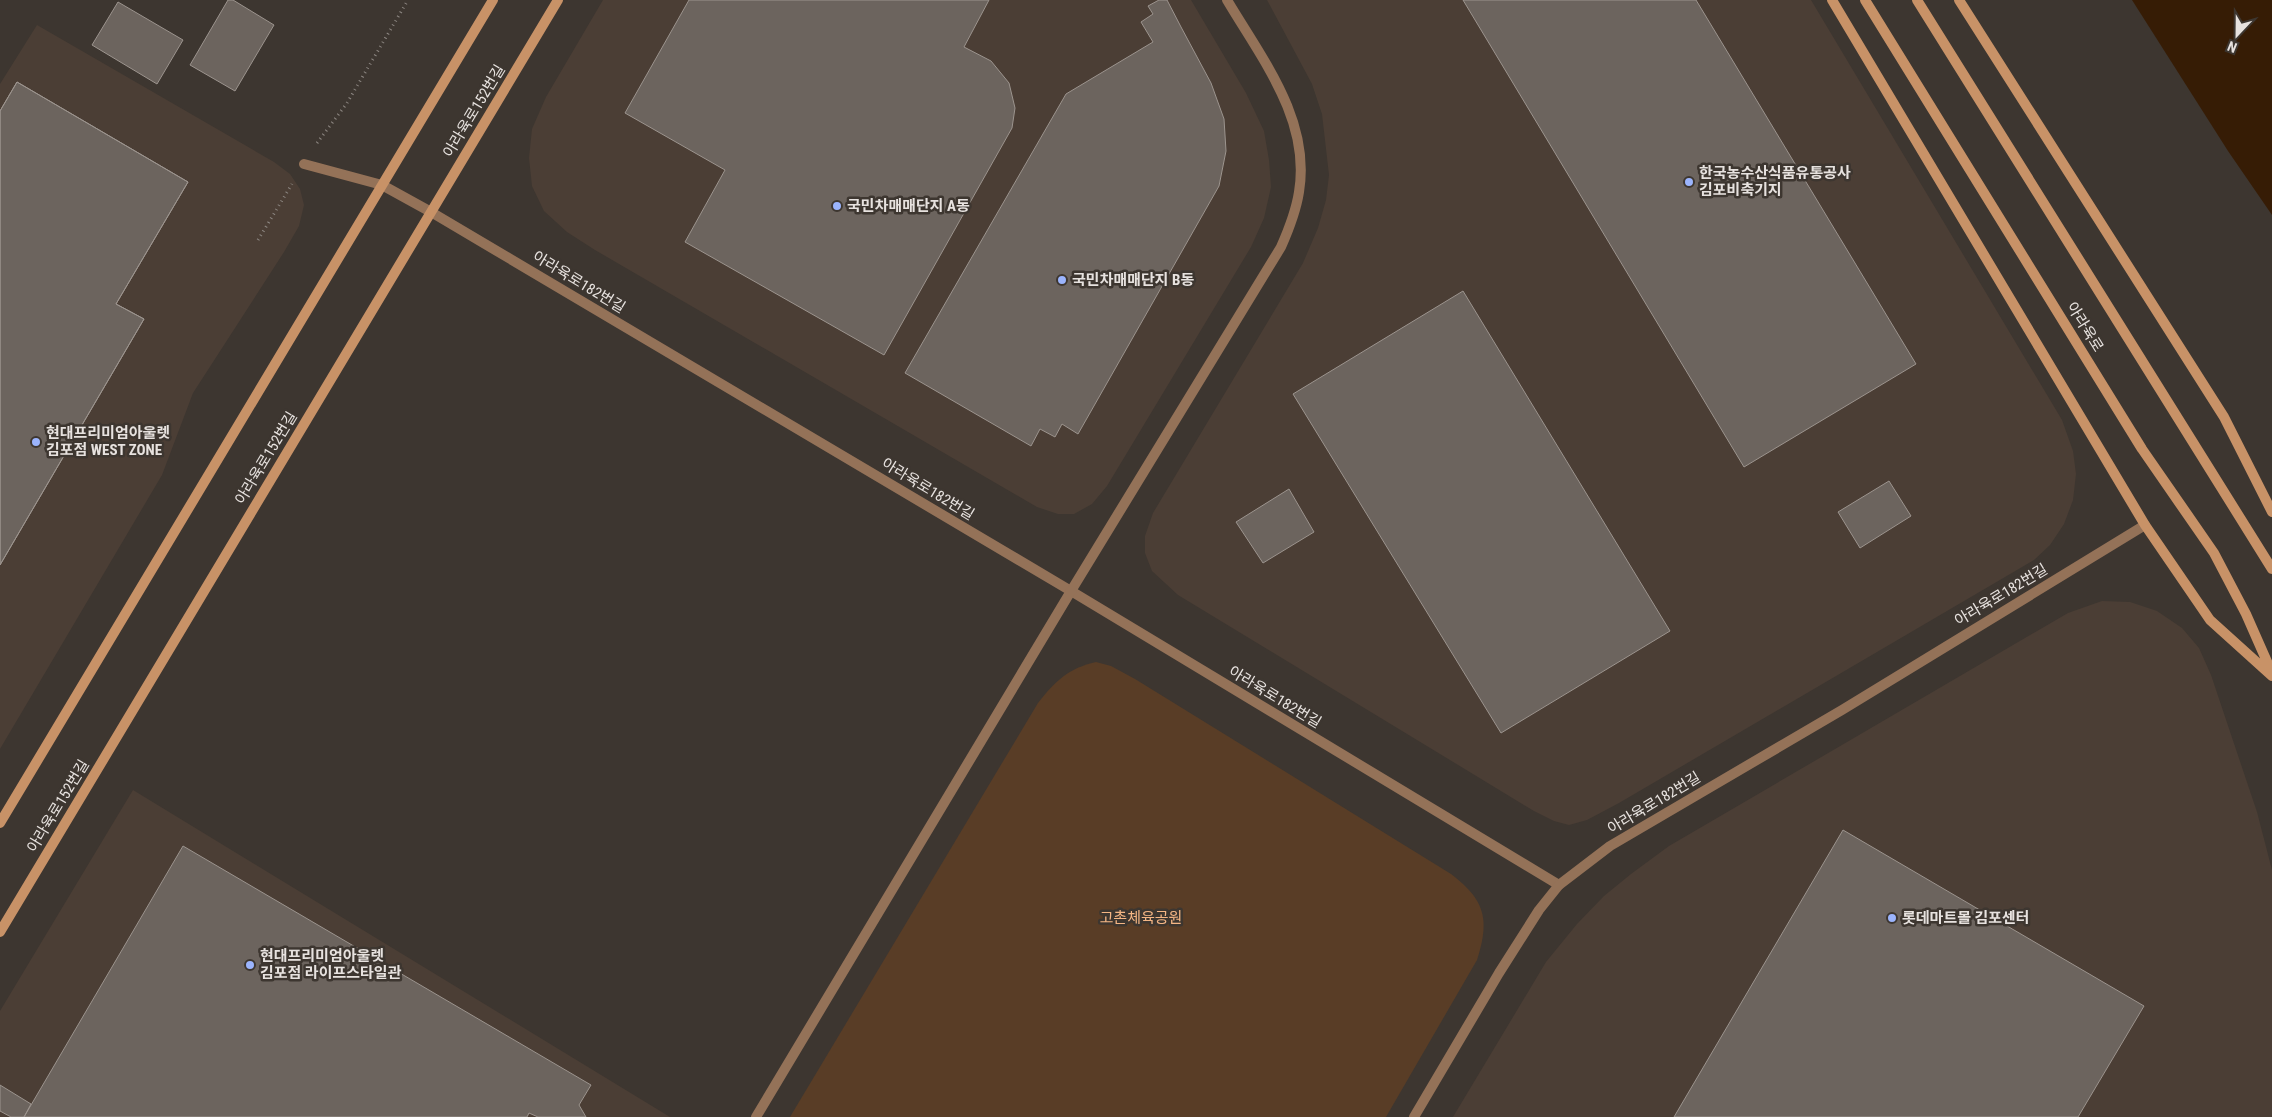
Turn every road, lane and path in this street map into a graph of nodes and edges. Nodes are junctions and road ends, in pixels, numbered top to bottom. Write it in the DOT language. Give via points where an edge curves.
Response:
graph roads {
  1 [pos="408,0"];
  2 [pos="493,0"];
  3 [pos="558,0"];
  4 [pos="1227,0"];
  5 [pos="1832,0"];
  6 [pos="1865,0"];
  7 [pos="1917,0"];
  8 [pos="1959,0"];
  9 [pos="327,127"];
  10 [pos="304,164"];
  11 [pos="382,185"];
  12 [pos="275,212"];
  13 [pos="431,212"];
  14 [pos="258,240"];
  15 [pos="2272,512"];
  16 [pos="2145,525"];
  17 [pos="2272,569"];
  18 [pos="1071,591"];
  19 [pos="2272,675"];
  20 [pos="0,823"];
  21 [pos="1559,886"];
  22 [pos="0,932"];
  23 [pos="756,1117"];
  24 [pos="1414,1117"];
  1 -- 9 [label="path" via="347,103"];
  2 -- 11 [label="street"];
  3 -- 13 [label="street, 아라육로152번길"];
  4 -- 18 [label="street" via="1290,109 1298,133 1300,192 1293,219 1268,272"];
  5 -- 16 [label="street"];
  6 -- 19 [label="street, 아라육로" via="2142,449 2214,554 2246,614"];
  7 -- 17 [label="street, 아라육로"];
  8 -- 15 [label="street" via="2224,417"];
  10 -- 11 [label="street, 아라육로182번길"];
  11 -- 13 [label="street, 아라육로182번길"];
  11 -- 20 [label="street"];
  12 -- 14 [label="path"];
  13 -- 18 [label="street, 아라육로182번길"];
  13 -- 22 [label="street, 아라육로152번길"];
  16 -- 19 [label="street" via="2210,620"];
  16 -- 21 [label="street, 아라육로182번길" via="1842,710 1610,846"];
  18 -- 21 [label="street, 아라육로182번길"];
  18 -- 23 [label="street"];
  21 -- 24 [label="street" via="1523,933"];
}
